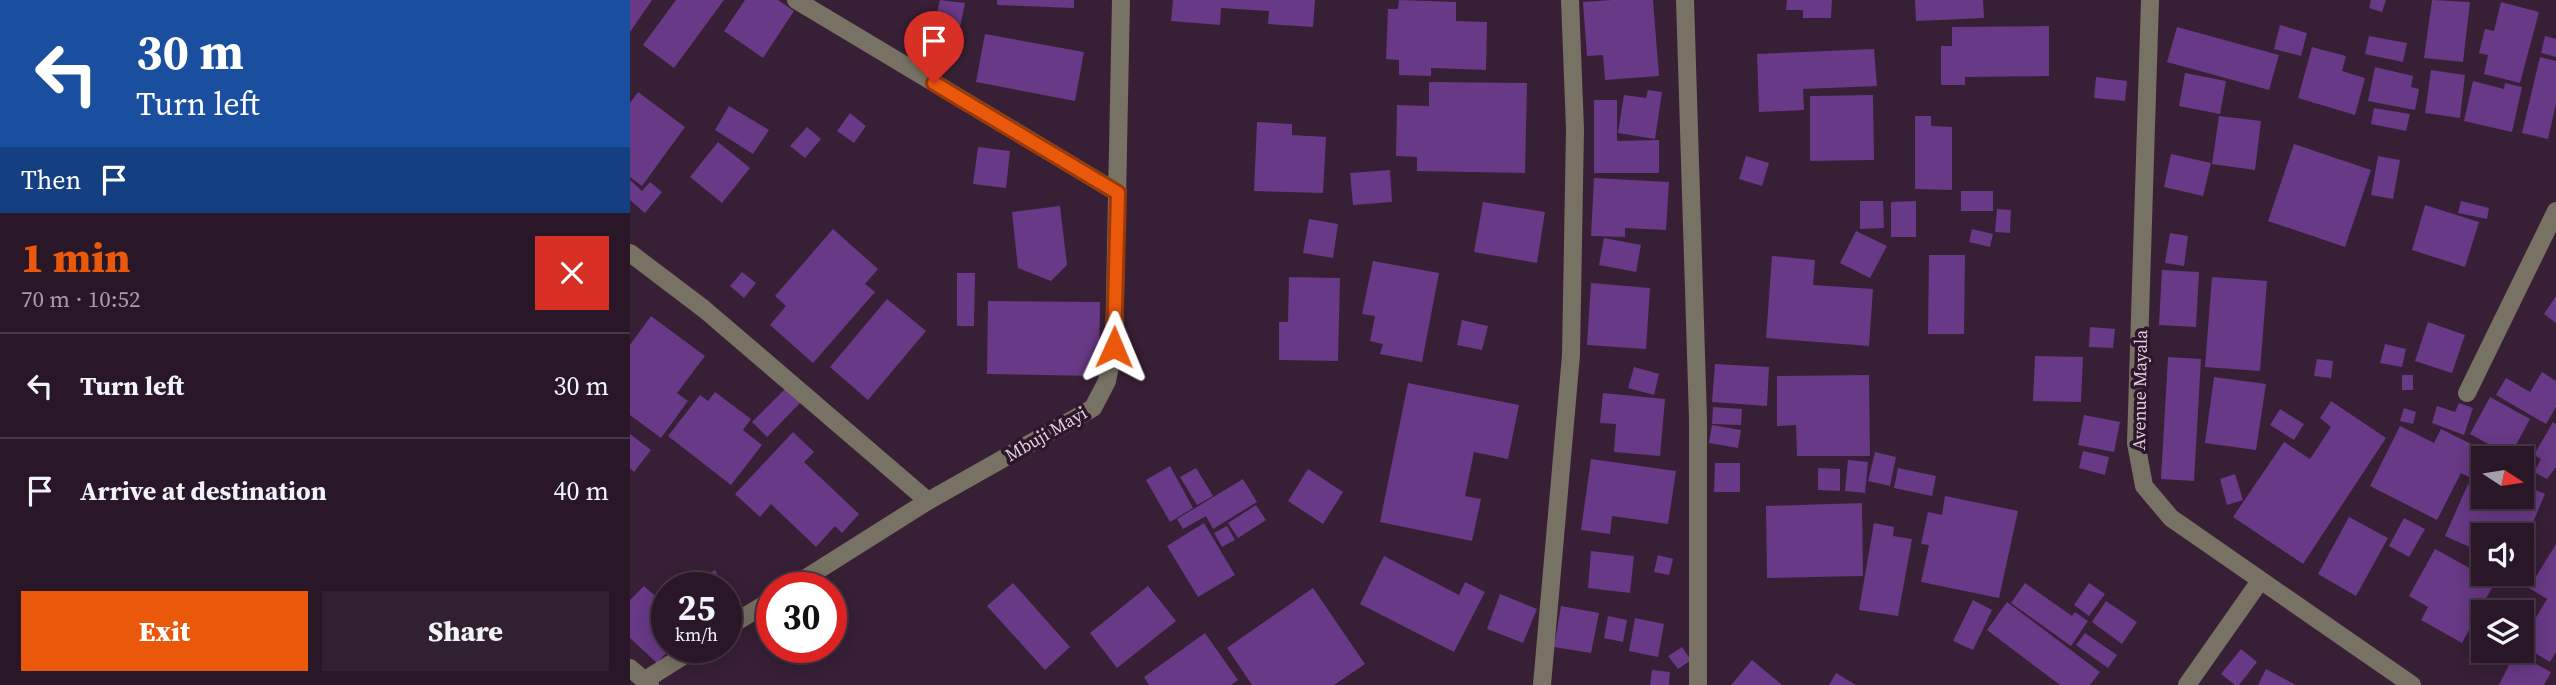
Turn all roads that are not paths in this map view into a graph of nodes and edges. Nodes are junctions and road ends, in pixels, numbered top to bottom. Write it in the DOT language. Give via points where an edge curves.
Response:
graph roads {
  1 [pos="796,0"];
  2 [pos="1121,0"];
  3 [pos="1570,0"];
  4 [pos="1685,0"];
  5 [pos="2150,0"];
  6 [pos="1118,193"];
  7 [pos="2556,211"];
  8 [pos="630,253"];
  9 [pos="2467,393"];
  10 [pos="928,501"];
  11 [pos="815,572"];
  12 [pos="2260,581"];
  13 [pos="675,663"];
  14 [pos="630,668"];
  15 [pos="648,682"];
  16 [pos="1542,685"];
  17 [pos="1698,685"];
  18 [pos="2187,685"];
  19 [pos="2412,685"];
  1 -- 6 [label="street"];
  2 -- 6 [label="street, Mbuji Mayi"];
  3 -- 16 [label="street" via="1575,129 1571,355"];
  4 -- 17 [label="street" via="1698,419"];
  5 -- 12 [label="street, Avenue Mayala" via="2136,443 2144,486 2171,518"];
  6 -- 10 [label="street, Mbuji Mayi" via="1114,347 1107,381 1093,408"];
  7 -- 9 [label="street"];
  8 -- 10 [label="street" via="704,309"];
  10 -- 11 [label="street, Mbuji Mayi"];
  12 -- 18 [label="street"];
  12 -- 19 [label="street, Avenue Mayala"];
  13 -- 15 [label="street"];
  14 -- 15 [label="street"];
}
